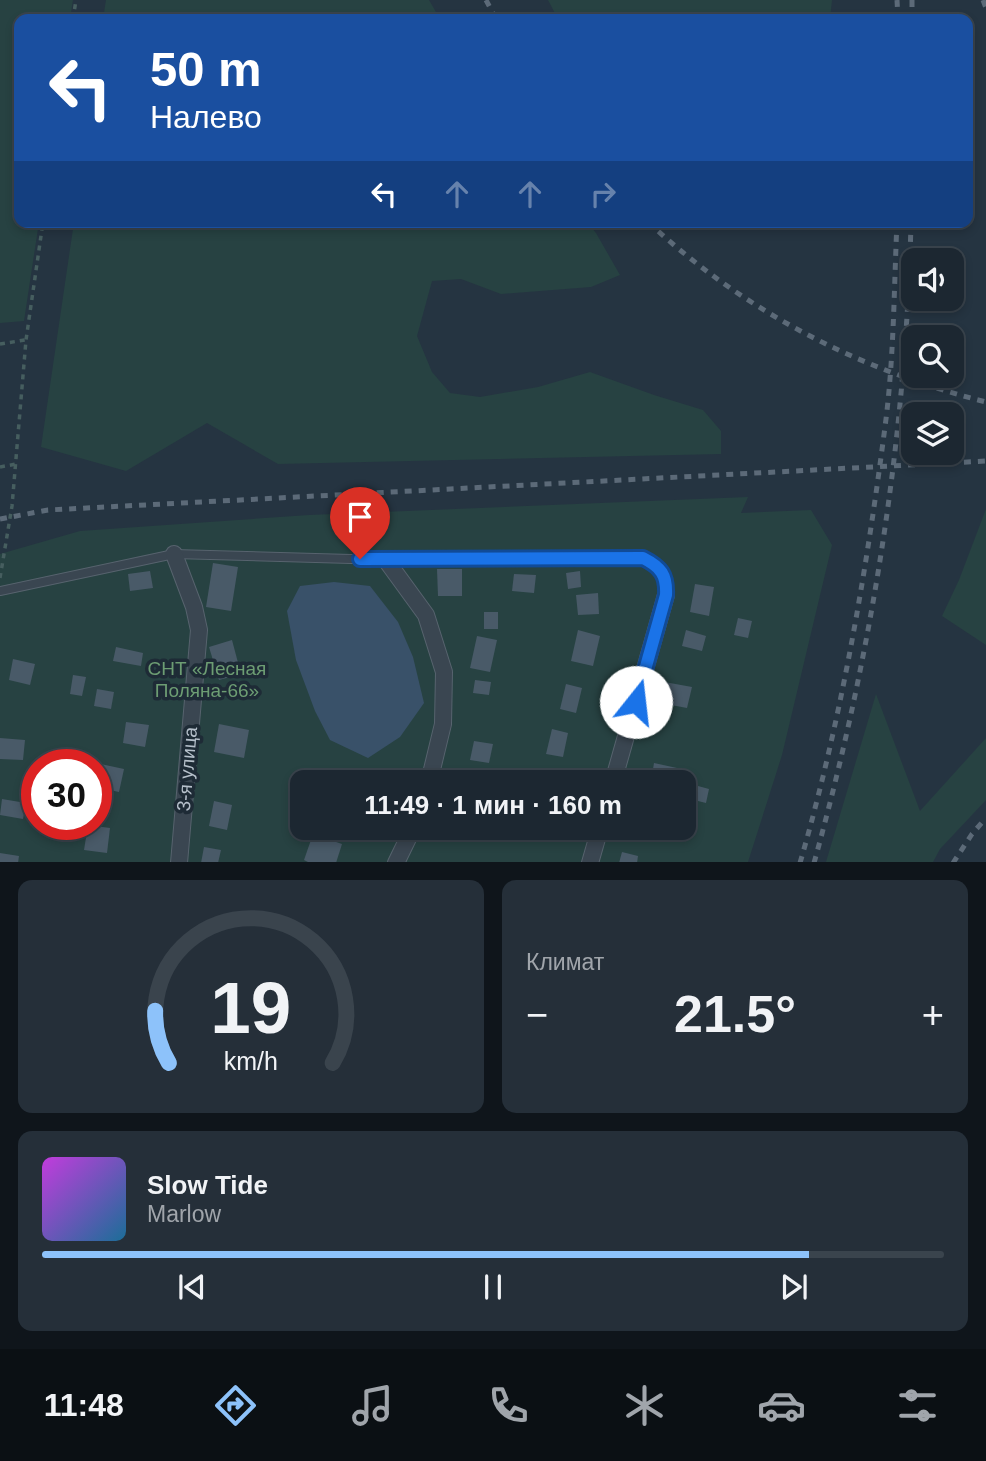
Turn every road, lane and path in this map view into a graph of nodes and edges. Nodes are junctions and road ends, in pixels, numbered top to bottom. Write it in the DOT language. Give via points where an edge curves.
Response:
graph roads {
  1 [pos="42,228"];
  2 [pos="26,340"];
  3 [pos="0,344"];
  4 [pos="16,464"];
  5 [pos="0,467"];
  6 [pos="174,554"];
  7 [pos="386,560"];
  8 [pos="0,580"];
  9 [pos="0,591"];
  10 [pos="666,595"];
  11 [pos="432,770"];
  12 [pos="616,770"];
  13 [pos="407,840"];
  14 [pos="597,840"];
  15 [pos="179,862"];
  16 [pos="396,862"];
  17 [pos="590,862"];
  1 -- 2 [label="path"];
  2 -- 3 [label="path"];
  2 -- 4 [label="path"];
  4 -- 5 [label="path"];
  4 -- 8 [label="path"];
  6 -- 7 [label="lane"];
  6 -- 9 [label="lane"];
  6 -- 15 [label="street, 3-я улица" via="199,630"];
  7 -- 10 [label="lane" via="643,558 658,566 667,579"];
  7 -- 11 [label="street" via="426,615 444,672 443,724"];
  10 -- 12 [label="street"];
  13 -- 16 [label="street"];
  14 -- 17 [label="street"];
}
